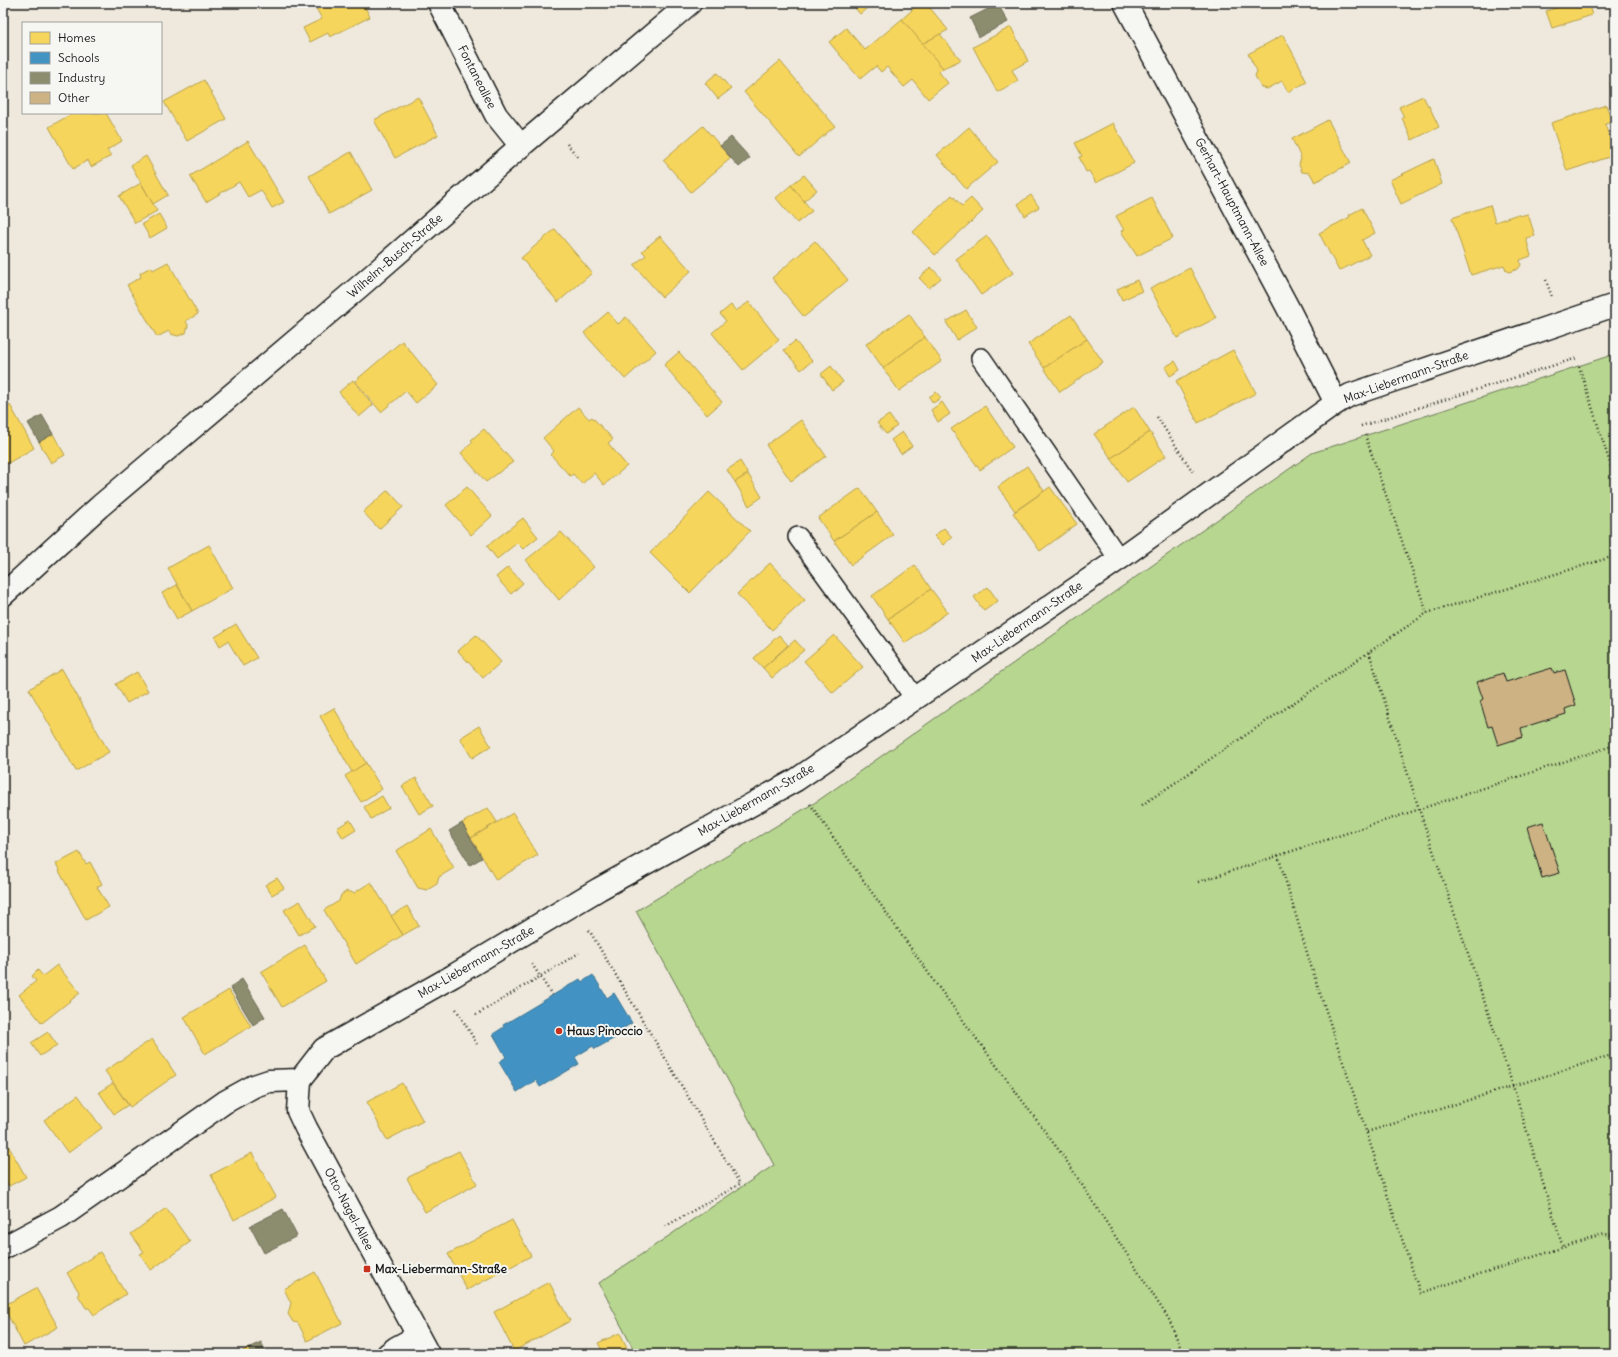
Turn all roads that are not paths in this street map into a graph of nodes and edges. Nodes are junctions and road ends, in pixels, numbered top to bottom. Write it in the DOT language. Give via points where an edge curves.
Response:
graph roads {
  1 [pos="439,3"];
  2 [pos="690,3"];
  3 [pos="1125,3"];
  4 [pos="521,146"];
  5 [pos="1615,305"];
  6 [pos="981,358"];
  7 [pos="1336,403"];
  8 [pos="798,537"];
  9 [pos="1119,558"];
  10 [pos="3,595"];
  11 [pos="915,699"];
  12 [pos="300,1080"];
  13 [pos="3,1248"];
  14 [pos="423,1345"];
  15 [pos="388,1354"];
  1 -- 4 [label="street, Fontaneallee" via="496,115"];
  2 -- 4 [label="street, Wilhelm-Busch-Straße"];
  3 -- 7 [label="street, Gerhart-Hauptmann-Allee"];
  4 -- 10 [label="street, Wilhelm-Busch-Straße" via="99,507"];
  5 -- 7 [label="street, Max-Liebermann-Straße" via="1350,395"];
  6 -- 9 [label="lane"];
  7 -- 9 [label="street, Max-Liebermann-Straße"];
  8 -- 11 [label="lane"];
  9 -- 11 [label="street, Max-Liebermann-Straße"];
  11 -- 12 [label="street, Max-Liebermann-Straße" via="796,780 599,889 324,1049"];
  12 -- 13 [label="street" via="269,1081 225,1102 61,1217"];
  12 -- 14 [label="street, Otto-Nagel-Allee" via="298,1111"];
  14 -- 15 [label="street" via="396,1348"];
}
